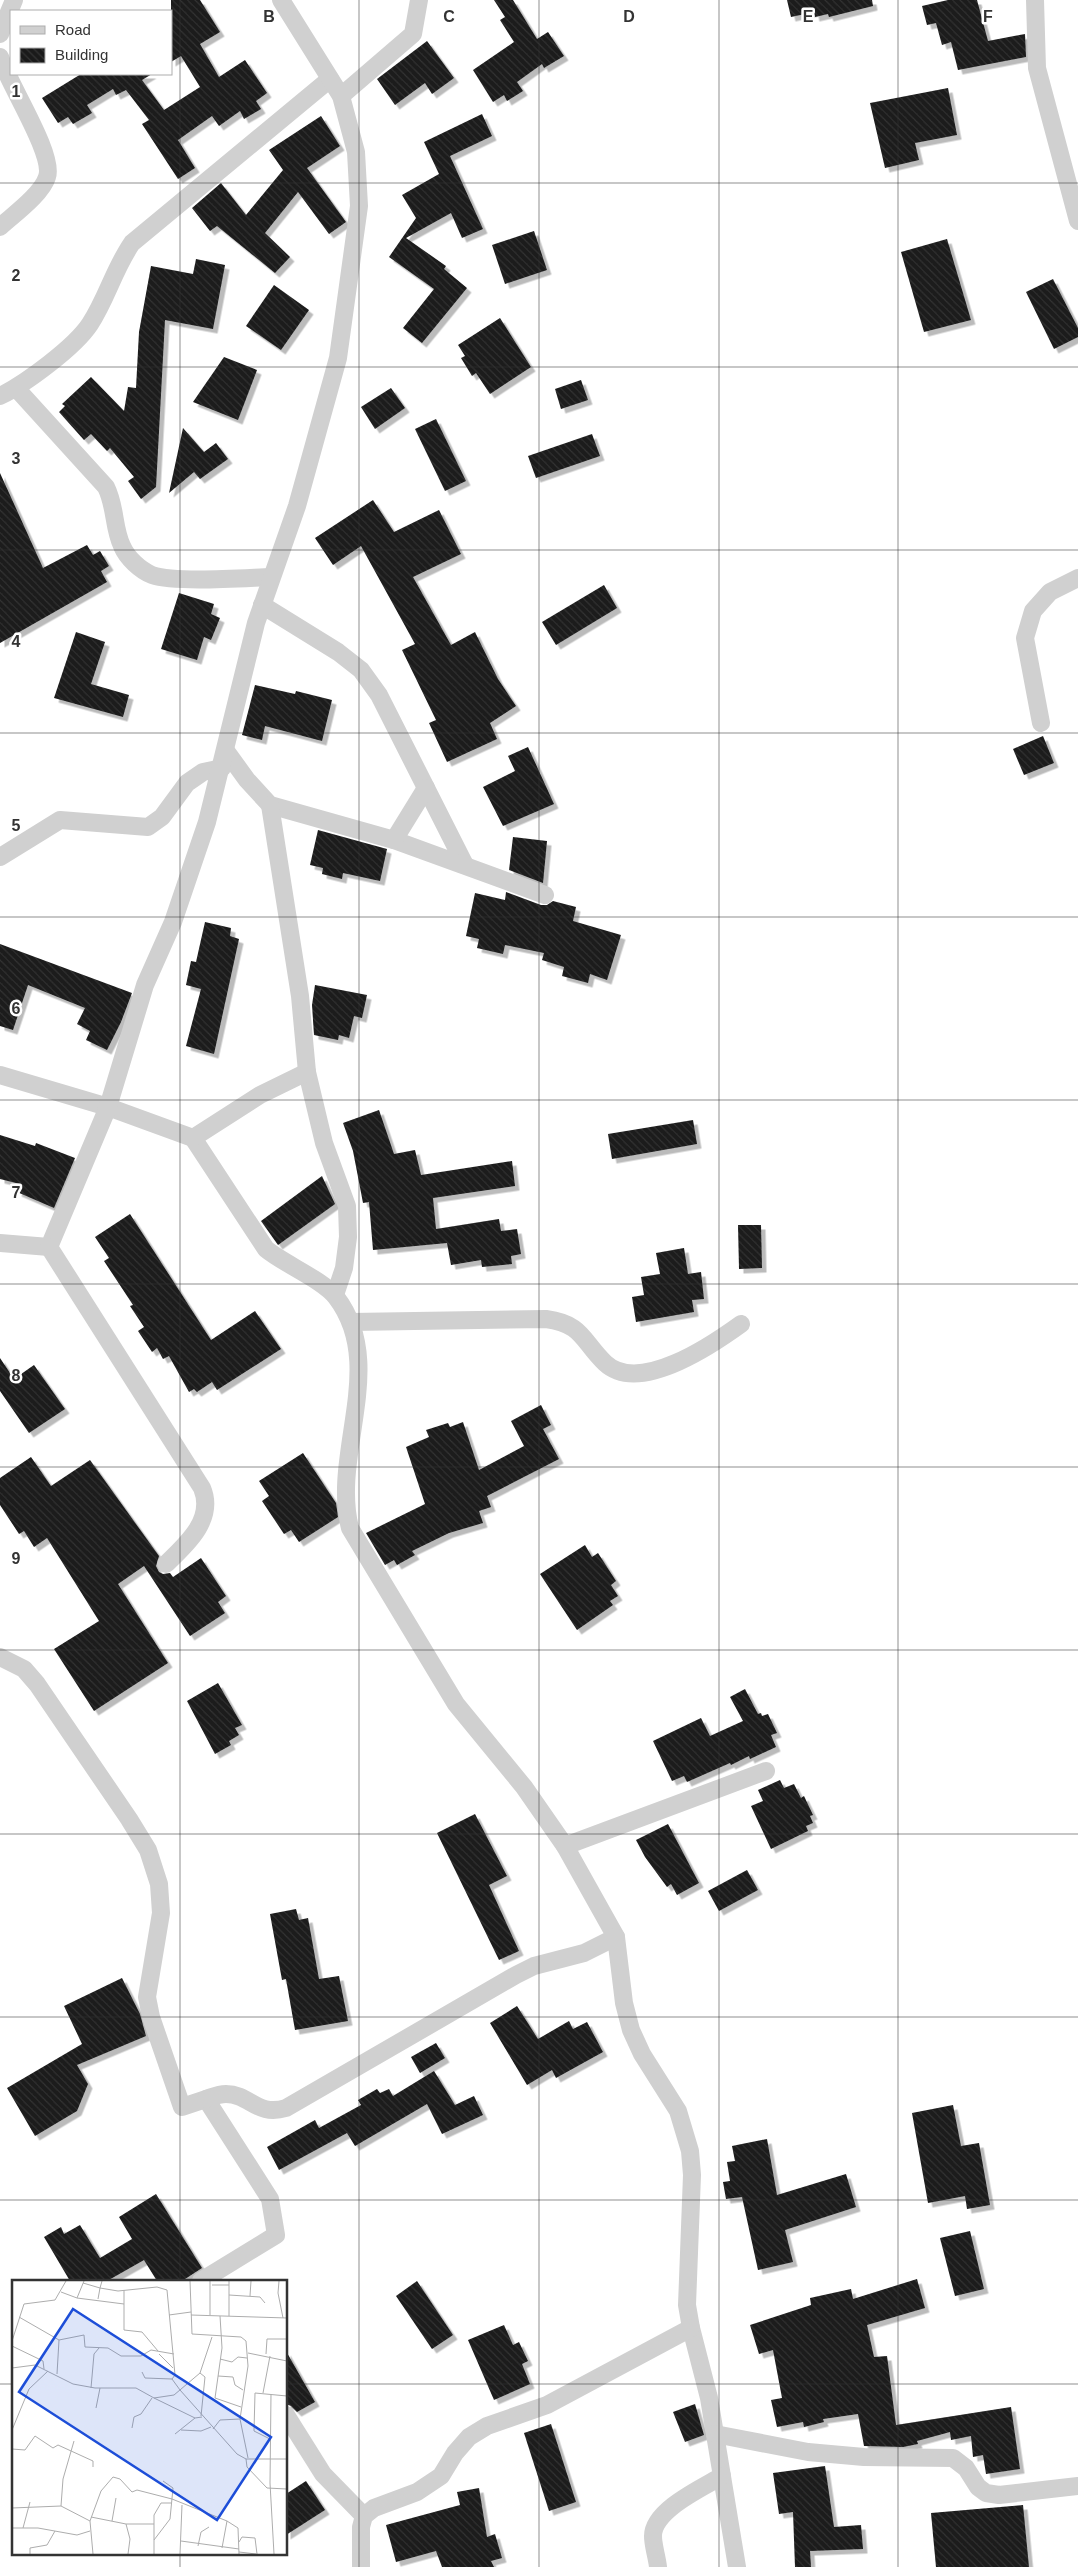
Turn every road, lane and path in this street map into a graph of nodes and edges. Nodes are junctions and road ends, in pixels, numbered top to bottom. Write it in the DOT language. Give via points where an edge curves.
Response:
graph roads {
  1 [pos="14,0"];
  2 [pos="281,0"];
  3 [pos="420,0"];
  4 [pos="1034,0"];
  5 [pos="0,34"];
  6 [pos="0,57"];
  7 [pos="330,79"];
  8 [pos="342,96"];
  9 [pos="1078,221"];
  10 [pos="0,226"];
  11 [pos="16,388"];
  12 [pos="0,396"];
  13 [pos="271,577"];
  14 [pos="1078,578"];
  15 [pos="262,605"];
  16 [pos="1041,723"];
  17 [pos="224,759"];
  18 [pos="426,788"];
  19 [pos="270,805"];
  20 [pos="394,840"];
  21 [pos="0,857"];
  22 [pos="465,865"];
  23 [pos="545,895"];
  24 [pos="307,1072"];
  25 [pos="0,1074"];
  26 [pos="108,1107"];
  27 [pos="193,1138"];
  28 [pos="0,1243"];
  29 [pos="49,1247"];
  30 [pos="335,1295"];
  31 [pos="351,1322"];
  32 [pos="741,1324"];
  33 [pos="166,1564"];
  34 [pos="0,1657"];
  35 [pos="766,1771"];
  36 [pos="565,1846"];
  37 [pos="616,1937"];
  38 [pos="206,2099"];
  39 [pos="203,2280"];
  40 [pos="691,2328"];
  41 [pos="288,2417"];
  42 [pos="715,2434"];
  43 [pos="722,2476"];
  44 [pos="1078,2486"];
  45 [pos="364,2516"];
  46 [pos="361,2567"];
  47 [pos="658,2567"];
  48 [pos="737,2567"];
  1 -- 5 [label="street"];
  2 -- 7 [label="street"];
  3 -- 8 [label="street" via="413,34"];
  4 -- 9 [label="street" via="1037,68"];
  6 -- 10 [label="street" via="39,141 48,176 41,188"];
  7 -- 8 [label="street"];
  7 -- 11 [label="street" via="132,243 119,261 90,325 76,341"];
  8 -- 13 [label="street" via="356,152 359,206 354,257 338,358 297,506"];
  11 -- 12 [label="street"];
  11 -- 13 [label="street" via="106,487 114,502 122,547 141,569 164,578"];
  13 -- 15 [label="street"];
  14 -- 16 [label="street" via="1050,592 1033,610 1025,638"];
  15 -- 17 [label="street"];
  15 -- 18 [label="street" via="361,670 379,695"];
  17 -- 19 [label="street"];
  17 -- 21 [label="street" via="187,783 162,817 148,827 60,820"];
  17 -- 26 [label="street" via="208,822 173,922 145,985"];
  18 -- 20 [label="street"];
  18 -- 22 [label="street"];
  19 -- 20 [label="street"];
  19 -- 24 [label="street" via="300,996"];
  20 -- 22 [label="street"];
  22 -- 23 [label="street"];
  24 -- 27 [label="street" via="260,1095"];
  24 -- 30 [label="street" via="324,1143 347,1206 344,1268"];
  25 -- 26 [label="street"];
  26 -- 27 [label="street"];
  26 -- 29 [label="street"];
  27 -- 30 [label="street" via="266,1249"];
  28 -- 29 [label="street"];
  29 -- 33 [label="street" via="206,1498 199,1527 188,1544"];
  30 -- 31 [label="street"];
  31 -- 32 [label="street" via="562,1321 574,1326 605,1363 618,1371 634,1372 656,1370 679,1362"];
  31 -- 36 [label="street" via="359,1377 345,1496 350,1528 456,1704 524,1787"];
  34 -- 38 [label="street" via="24,1669 37,1684 148,1850 159,1884 161,1912 147,1996 151,2017 182,2107"];
  35 -- 36 [label="street"];
  36 -- 37 [label="street"];
  37 -- 38 [label="street" via="584,1953 534,1966 516,1975 286,2108 264,2111 227,2094"];
  37 -- 40 [label="street" via="624,2003 631,2030 642,2054 678,2111 690,2151 687,2305"];
  38 -- 39 [label="street" via="270,2199 276,2235"];
  40 -- 42 [label="street"];
  40 -- 45 [label="street" via="547,2405 487,2426 469,2437 441,2476 417,2492 374,2508"];
  41 -- 45 [label="street" via="323,2474"];
  42 -- 43 [label="street"];
  42 -- 44 [label="street" via="808,2452 864,2457 953,2458 966,2468 978,2487 986,2493 999,2495"];
  43 -- 47 [label="street" via="658,2519 653,2535"];
  43 -- 48 [label="street"];
  45 -- 46 [label="street"];
}
